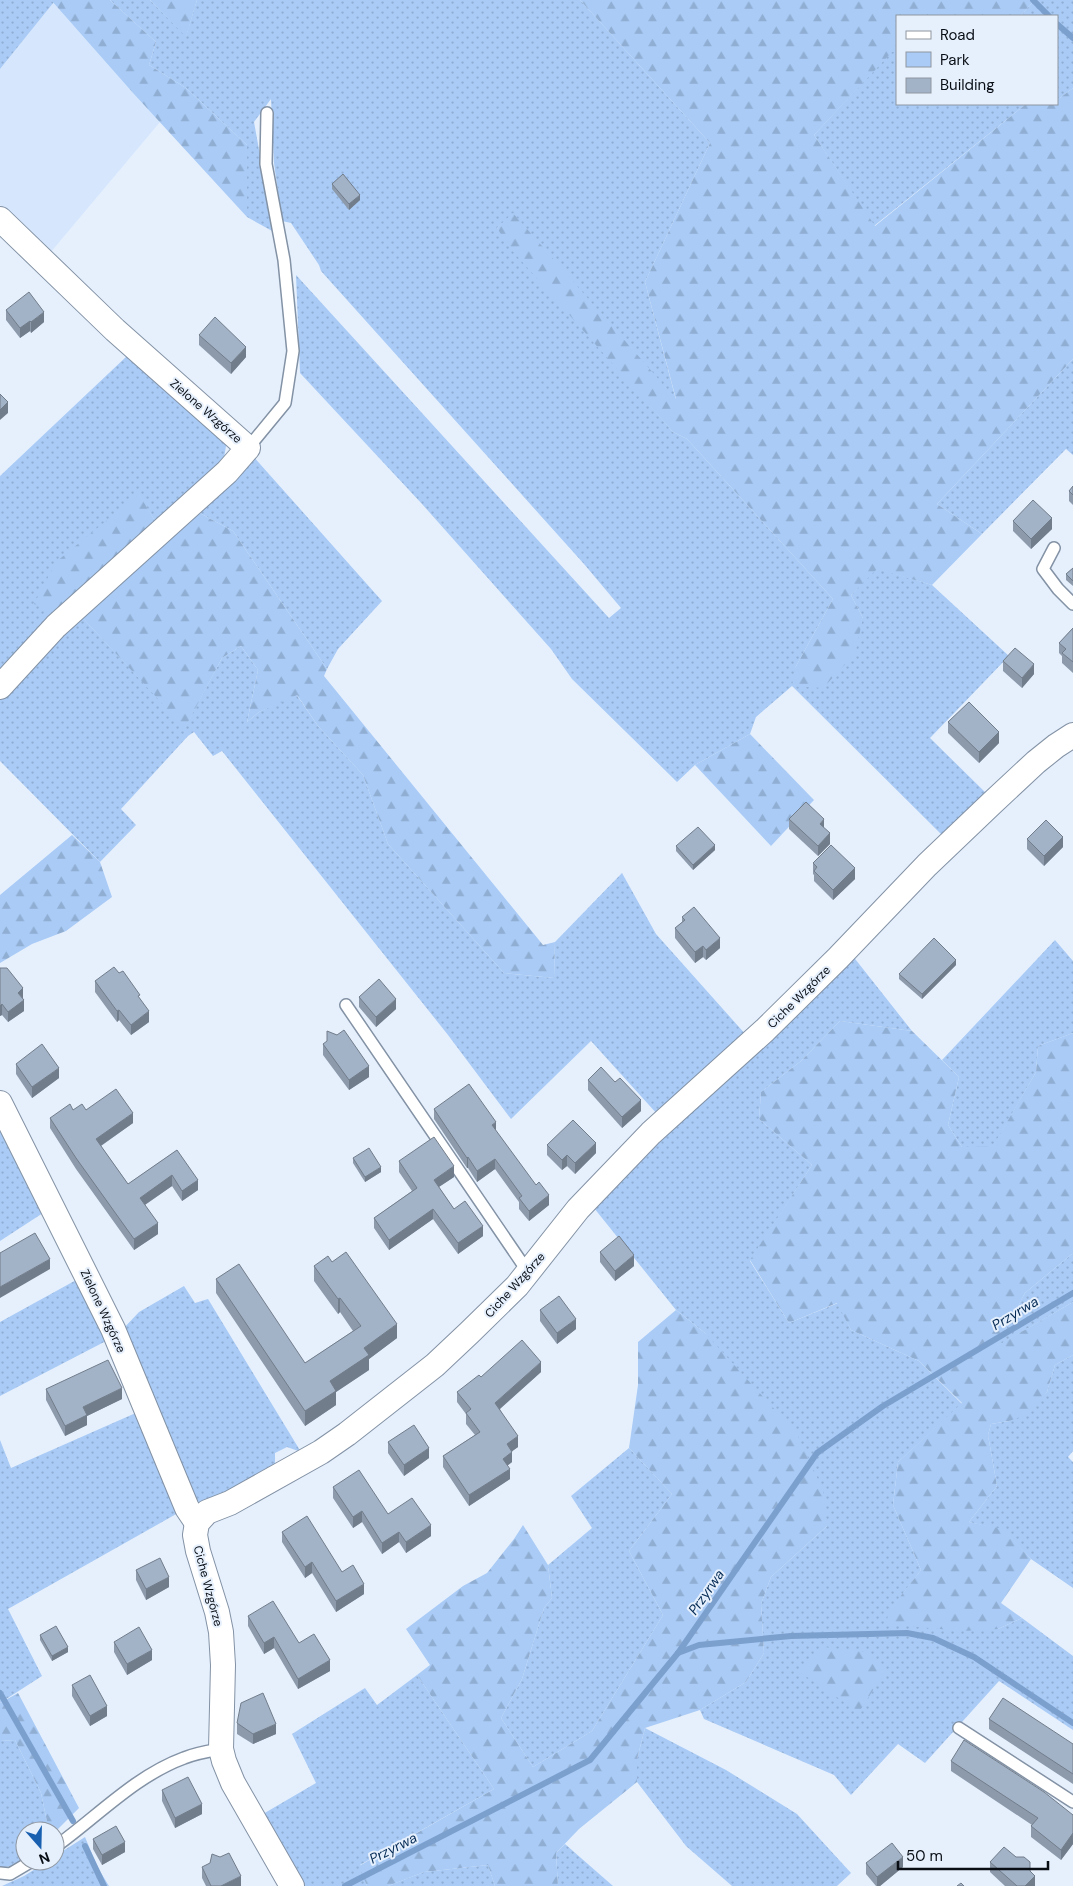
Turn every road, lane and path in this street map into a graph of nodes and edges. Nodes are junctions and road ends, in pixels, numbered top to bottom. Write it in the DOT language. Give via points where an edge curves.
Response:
graph roads {
  1 [pos="267,113"];
  2 [pos="0,219"];
  3 [pos="248,448"];
  4 [pos="1054,548"];
  5 [pos="1073,604"];
  6 [pos="0,687"];
  7 [pos="1073,735"];
  8 [pos="346,1005"];
  9 [pos="0,1103"];
  10 [pos="528,1272"];
  11 [pos="197,1523"];
  12 [pos="959,1728"];
  13 [pos="221,1749"];
  14 [pos="1073,1802"];
  15 [pos="65,1839"];
  16 [pos="15,1871"];
  17 [pos="0,1874"];
  18 [pos="292,1886"];
  1 -- 3 [label="lane" via="266,164 284,260 293,351 285,403"];
  2 -- 3 [label="street, Zielone Wzgórze" via="115,330"];
  3 -- 6 [label="street, Zielone Wzgórze" via="228,472 56,626"];
  4 -- 5 [label="lane" via="1043,570"];
  7 -- 10 [label="street, Ciche Wzgórze" via="1036,762 992,803 765,1030 651,1134 578,1209"];
  8 -- 10 [label="lane"];
  9 -- 11 [label="street, Zielone Wzgórze" via="106,1315 187,1508"];
  10 -- 11 [label="street, Ciche Wzgórze" via="469,1334 347,1434 230,1503 207,1512"];
  11 -- 13 [label="street, Ciche Wzgórze" via="198,1551 221,1632"];
  12 -- 14 [label="lane"];
  13 -- 15 [label="lane" via="184,1758 156,1772 134,1785"];
  13 -- 18 [label="street, Ciche Wzgórze" via="233,1783"];
  16 -- 17 [label="lane"];
}
